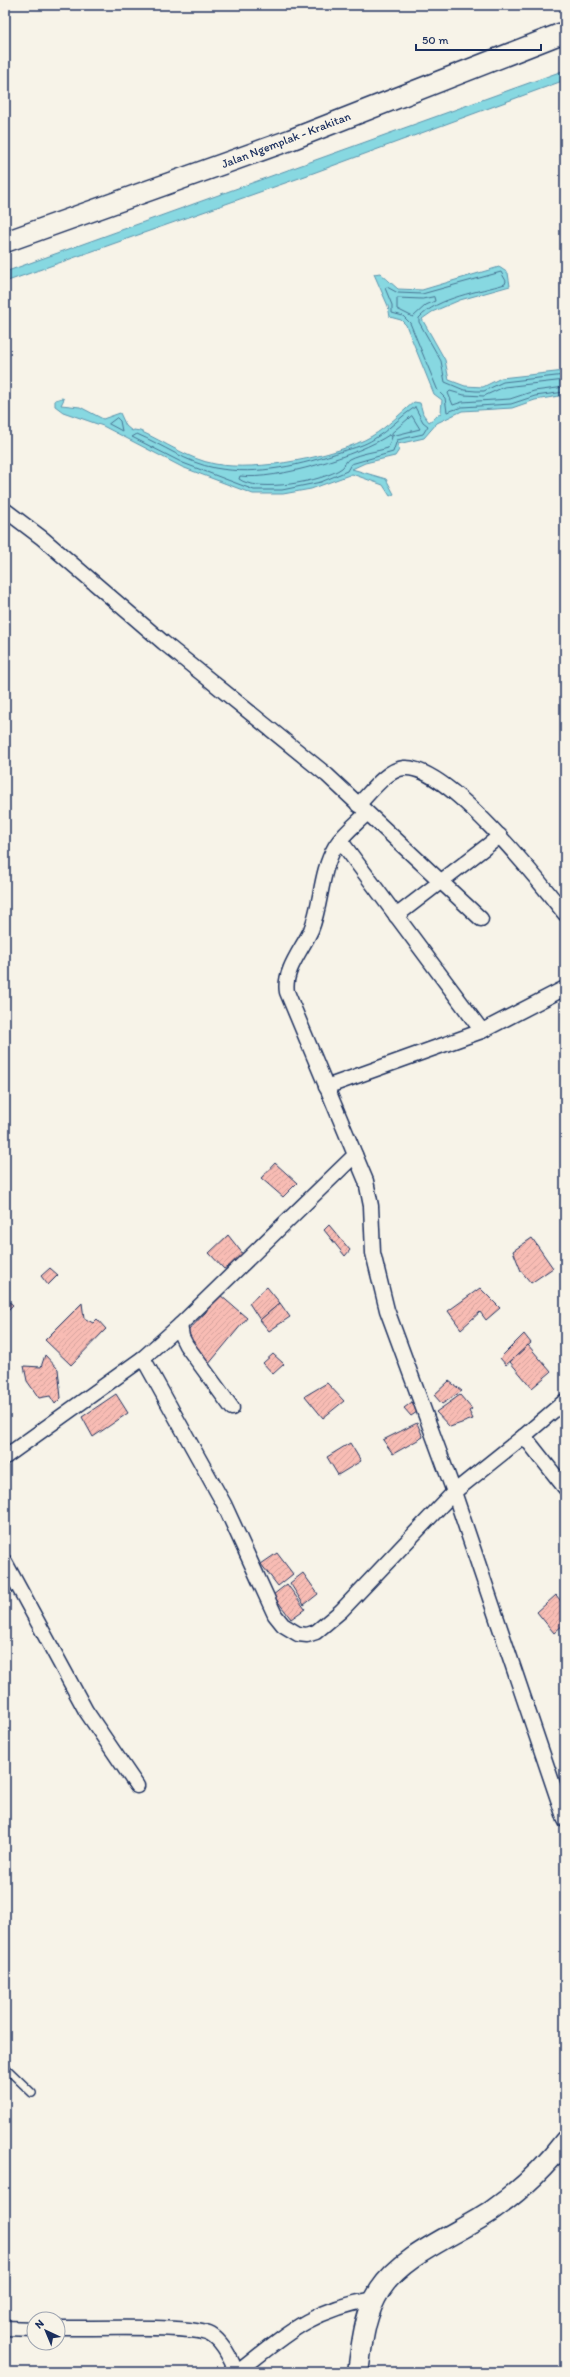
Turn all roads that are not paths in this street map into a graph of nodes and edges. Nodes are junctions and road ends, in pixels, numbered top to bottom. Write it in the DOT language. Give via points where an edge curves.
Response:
graph roads {
  1 [pos="565,32"];
  2 [pos="5,242"];
  3 [pos="5,510"];
  4 [pos="362,810"];
  5 [pos="500,836"];
  6 [pos="340,840"];
  7 [pos="440,882"];
  8 [pos="565,914"];
  9 [pos="396,916"];
  10 [pos="481,919"];
  11 [pos="565,988"];
  12 [pos="482,1031"];
  13 [pos="326,1087"];
  14 [pos="355,1155"];
  15 [pos="180,1325"];
  16 [pos="143,1358"];
  17 [pos="565,1401"];
  18 [pos="232,1408"];
  19 [pos="524,1436"];
  20 [pos="5,1457"];
  21 [pos="565,1488"];
  22 [pos="454,1492"];
  23 [pos="5,1562"];
  24 [pos="137,1786"];
  25 [pos="564,1816"];
  26 [pos="5,2067"];
  27 [pos="32,2093"];
  28 [pos="565,2141"];
  29 [pos="375,2299"];
  30 [pos="5,2328"];
  31 [pos="26,2328"];
  32 [pos="66,2328"];
  33 [pos="238,2372"];
  34 [pos="358,2372"];
  1 -- 2 [label="street, Jalan Ngemplak - Krakitan" via="290,140"];
  3 -- 4 [label="street" via="327,775"];
  4 -- 5 [label="street" via="394,771 408,768 427,774 447,787"];
  4 -- 6 [label="street"];
  4 -- 7 [label="street"];
  5 -- 7 [label="street"];
  5 -- 8 [label="street"];
  6 -- 9 [label="street"];
  6 -- 13 [label="street" via="324,874 315,919 286,985"];
  7 -- 9 [label="street"];
  7 -- 10 [label="street"];
  9 -- 12 [label="street"];
  11 -- 12 [label="street"];
  12 -- 13 [label="street"];
  13 -- 14 [label="street"];
  14 -- 15 [label="street"];
  14 -- 22 [label="street" via="369,1192 373,1253 387,1310"];
  15 -- 16 [label="street"];
  15 -- 18 [label="street" via="186,1345"];
  16 -- 20 [label="street"];
  16 -- 22 [label="street" via="224,1504 275,1615 283,1625 298,1634 307,1636 316,1632 341,1611"];
  17 -- 19 [label="street"];
  19 -- 21 [label="street"];
  19 -- 22 [label="street"];
  22 -- 25 [label="street"];
  23 -- 24 [label="street" via="86,1711"];
  26 -- 27 [label="lane"];
  28 -- 29 [label="street" via="539,2174 520,2190 398,2270"];
  29 -- 33 [label="street" via="354,2302 320,2313 299,2325"];
  29 -- 34 [label="street" via="366,2323"];
  30 -- 31 [label="street"];
  32 -- 33 [label="street" via="181,2329 204,2332 220,2343"];
}
